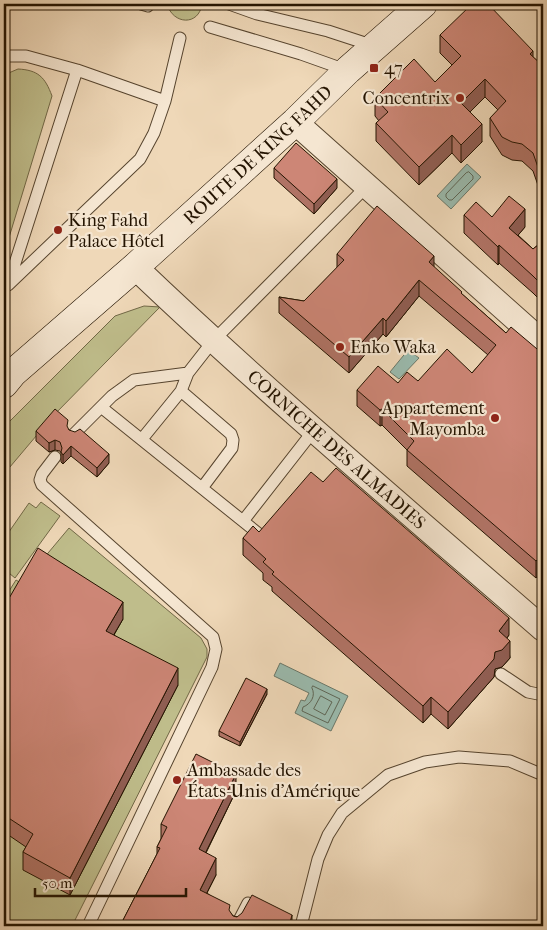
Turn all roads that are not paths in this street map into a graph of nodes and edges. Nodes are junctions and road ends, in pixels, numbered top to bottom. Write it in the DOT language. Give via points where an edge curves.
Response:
graph roads {
  1 [pos="229,4"];
  2 [pos="423,4"];
  3 [pos="210,27"];
  4 [pos="180,38"];
  5 [pos="375,47"];
  6 [pos="4,56"];
  7 [pos="77,70"];
  8 [pos="348,70"];
  9 [pos="165,101"];
  10 [pos="295,122"];
  11 [pos="367,186"];
  12 [pos="136,267"];
  13 [pos="6,286"];
  14 [pos="213,341"];
  15 [pos="543,344"];
  16 [pos="188,373"];
  17 [pos="4,384"];
  18 [pos="181,391"];
  19 [pos="101,407"];
  20 [pos="314,430"];
  21 [pos="74,434"];
  22 [pos="142,440"];
  23 [pos="55,457"];
  24 [pos="202,488"];
  25 [pos="243,521"];
  26 [pos="259,534"];
  27 [pos="543,629"];
  28 [pos="501,674"];
  29 [pos="543,695"];
  30 [pos="543,775"];
  31 [pos="248,903"];
  32 [pos="88,926"];
  33 [pos="236,926"];
  34 [pos="301,926"];
  1 -- 5 [label="lane"];
  2 -- 5 [label="street, ROUTE DE KING FAHD"];
  3 -- 8 [label="lane"];
  4 -- 9 [label="lane"];
  5 -- 8 [label="street, ROUTE DE KING FAHD"];
  6 -- 7 [label="lane" via="26,56"];
  7 -- 9 [label="lane"];
  7 -- 13 [label="lane"];
  8 -- 10 [label="street, ROUTE DE KING FAHD"];
  9 -- 13 [label="lane" via="154,133 140,159"];
  10 -- 11 [label="street"];
  10 -- 12 [label="street, ROUTE DE KING FAHD"];
  11 -- 14 [label="lane"];
  11 -- 15 [label="street"];
  12 -- 14 [label="street, CORNICHE DES ALMADIES"];
  12 -- 17 [label="street, ROUTE DE KING FAHD"];
  14 -- 16 [label="lane"];
  14 -- 20 [label="street, CORNICHE DES ALMADIES"];
  16 -- 18 [label="lane"];
  16 -- 19 [label="lane" via="134,380"];
  18 -- 22 [label="lane"];
  18 -- 24 [label="lane" via="231,434 233,440 232,448"];
  19 -- 21 [label="lane"];
  19 -- 22 [label="lane"];
  20 -- 25 [label="lane"];
  20 -- 27 [label="street, CORNICHE DES ALMADIES"];
  22 -- 24 [label="lane"];
  23 -- 32 [label="lane" via="42,474 42,485 213,637 216,649 212,667"];
  24 -- 25 [label="lane"];
  25 -- 26 [label="lane"];
  28 -- 29 [label="lane" via="528,692"];
  30 -- 34 [label="lane" via="510,762 459,757 425,762 388,775 342,813 328,835 318,859"];
  31 -- 33 [label="lane"];
}
